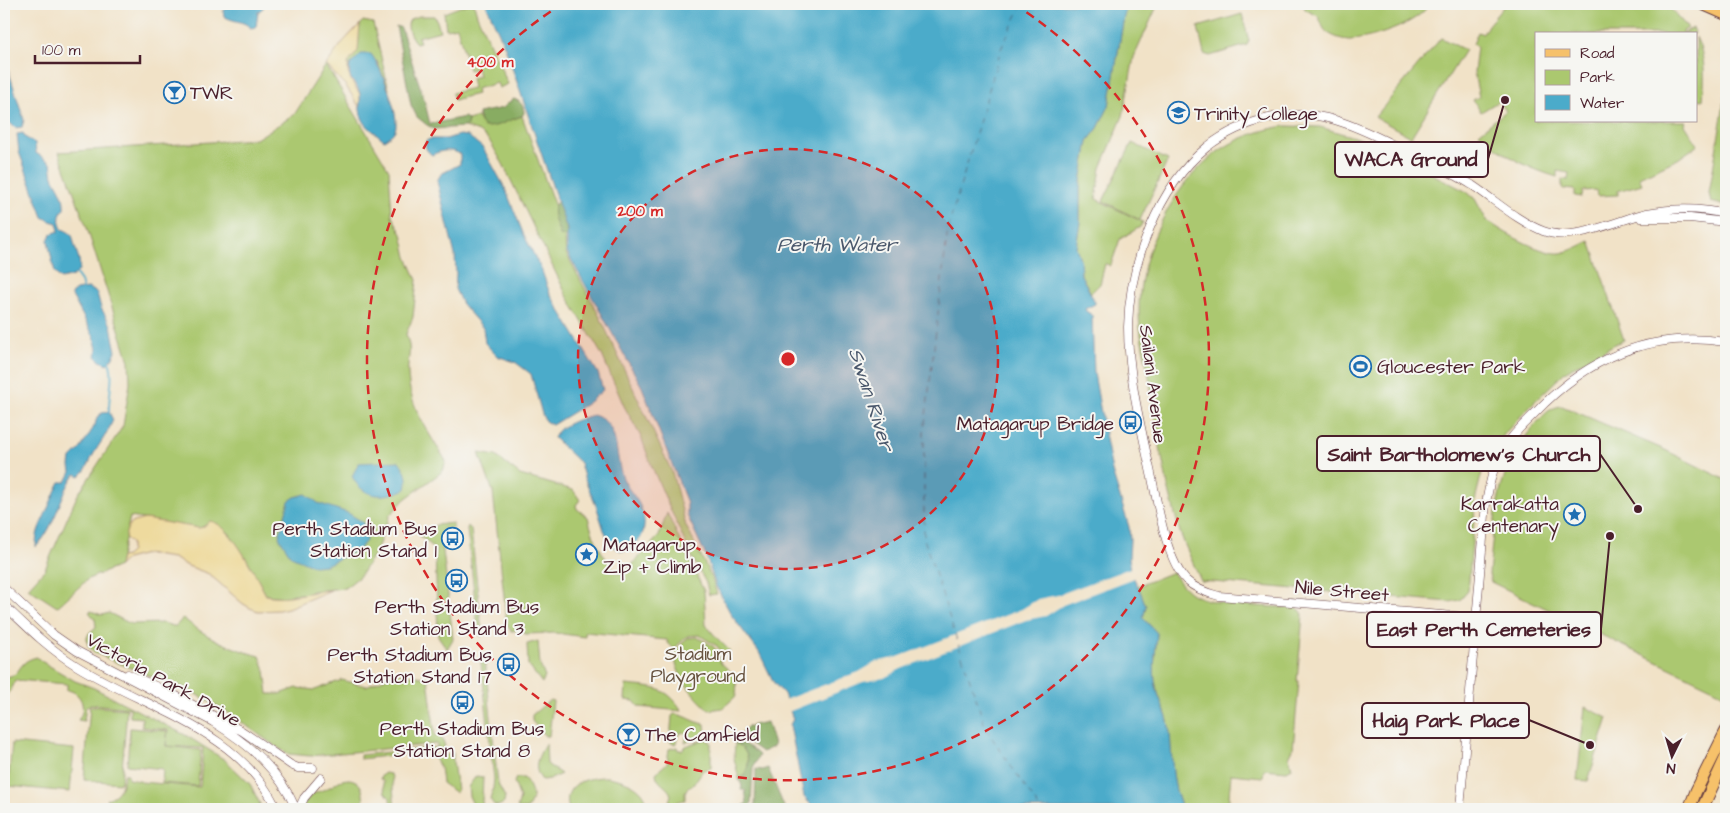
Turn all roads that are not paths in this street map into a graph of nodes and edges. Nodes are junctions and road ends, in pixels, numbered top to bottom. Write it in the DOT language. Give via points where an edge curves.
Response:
graph roads {
  1 [pos="1701,4"];
  2 [pos="1722,4"];
  3 [pos="1726,6"];
  4 [pos="1726,15"];
  5 [pos="1726,214"];
  6 [pos="1634,217"];
  7 [pos="1726,222"];
  8 [pos="1726,342"];
  9 [pos="4,588"];
  10 [pos="1204,592"];
  11 [pos="4,605"];
  12 [pos="1477,618"];
  13 [pos="103,665"];
  14 [pos="1726,731"];
  15 [pos="1726,757"];
  16 [pos="313,768"];
  17 [pos="321,778"];
  18 [pos="277,809"];
  19 [pos="297,809"];
  20 [pos="1460,809"];
  21 [pos="1689,809"];
  22 [pos="1702,809"];
  1 -- 4 [label="main road"];
  2 -- 3 [label="main road"];
  5 -- 6 [label="street" via="1700,209"];
  6 -- 7 [label="street"];
  6 -- 10 [label="street, Sailani Avenue" via="1582,232 1553,234 1500,207 1461,178 1358,127 1332,118 1305,114 1270,117 1224,135 1207,147 1191,162 1150,226 1131,295 1129,342 1142,433 1166,538 1173,561 1185,579"];
  8 -- 12 [label="street" via="1671,339 1606,358 1543,404 1510,440 1495,468 1486,503"];
  9 -- 13 [label="street, Victoria Park Drive" via="54,635"];
  10 -- 12 [label="street, Nile Street" via="1219,596"];
  11 -- 18 [label="street, Victoria Park Drive" via="45,643 78,667 219,741 252,770"];
  12 -- 20 [label="street"];
  13 -- 16 [label="street" via="134,675 234,726 291,766"];
  13 -- 19 [label="street, Victoria Park Drive" via="234,735 273,771"];
  14 -- 21 [label="highway"];
  15 -- 22 [label="highway"];
  17 -- 19 [label="street"];
}
